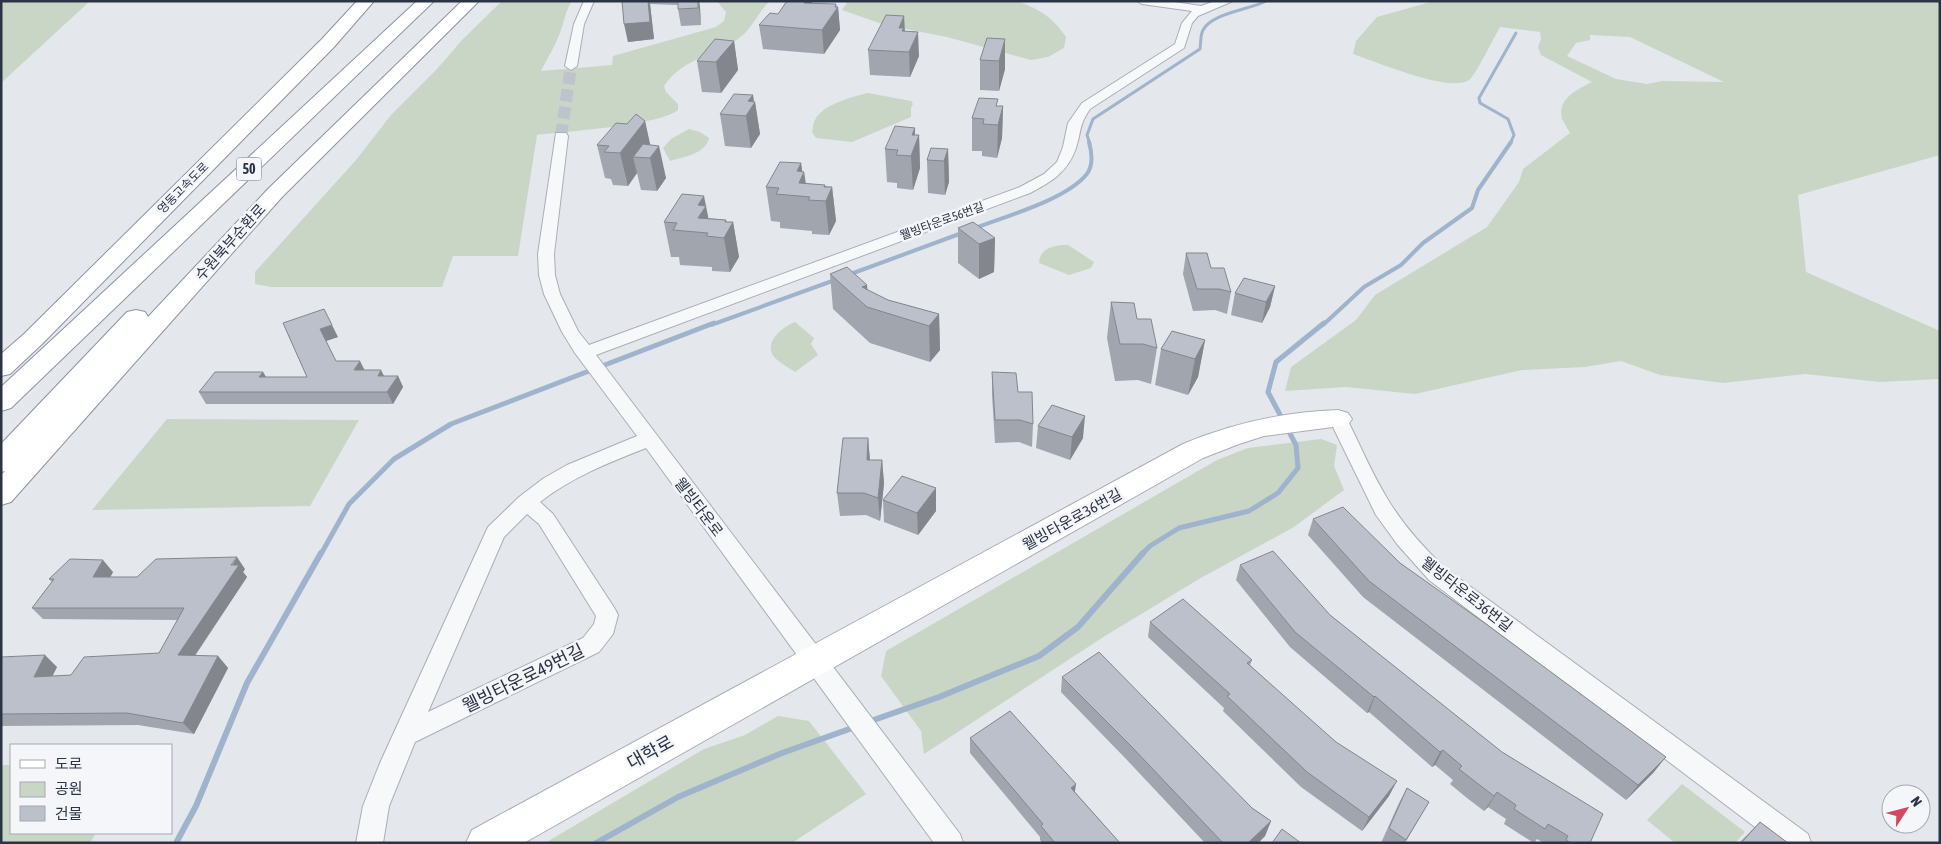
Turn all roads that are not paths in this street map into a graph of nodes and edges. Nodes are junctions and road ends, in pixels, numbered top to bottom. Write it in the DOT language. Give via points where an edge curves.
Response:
graph roads {
  1 [pos="408,1"];
  2 [pos="426,1"];
  3 [pos="455,1"];
  4 [pos="471,1"];
  5 [pos="590,1"];
  6 [pos="1142,1"];
  7 [pos="1228,1"];
  8 [pos="365,3"];
  9 [pos="1202,9"];
  10 [pos="571,66"];
  11 [pos="561,136"];
  12 [pos="72,337"];
  13 [pos="587,358"];
  14 [pos="1,368"];
  15 [pos="1,402"];
  16 [pos="1338,419"];
  17 [pos="648,439"];
  18 [pos="1,462"];
  19 [pos="1,494"];
  20 [pos="526,502"];
  21 [pos="814,660"];
  22 [pos="405,735"];
  23 [pos="369,843"];
  24 [pos="486,843"];
  25 [pos="950,843"];
  26 [pos="1798,843"];
  1 -- 12 [label="main road, 영동고속도로 / 50" via="234,166"];
  2 -- 12 [label="main road, 영동고속도로 / 50"];
  3 -- 18 [label="main road, 수원북부순환로" via="248,197"];
  4 -- 19 [label="main road, 수원북부순환로" via="275,193"];
  5 -- 10 [label="street" via="579,24"];
  6 -- 9 [label="street"];
  7 -- 9 [label="street"];
  8 -- 14 [label="main road, 영동고속도로 / 50"];
  9 -- 13 [label="street, 웰빙타운로56번길" via="1186,25 1180,46 1086,106 1074,123 1070,147 1062,164 1025,190"];
  11 -- 13 [label="street, 웰빙타운로" via="546,254 547,275 570,332"];
  12 -- 15 [label="main road, 영동고속도로 / 50"];
  13 -- 17 [label="street, 웰빙타운로"];
  16 -- 21 [label="main road, 웰빙타운로36번길" via="1262,427 1222,438 1192,451"];
  16 -- 26 [label="street, 웰빙타운로36번길" via="1377,499 1414,552 1437,574"];
  17 -- 20 [label="street" via="574,470"];
  17 -- 21 [label="street, 웰빙타운로"];
  20 -- 22 [label="street" via="495,533"];
  20 -- 22 [label="street, 웰빙타운로49번길" via="546,520 567,551 607,615 605,627 591,645"];
  21 -- 24 [label="main road, 대학로"];
  21 -- 25 [label="street, 웰빙타운로"];
  22 -- 23 [label="street" via="376,806"];
}
